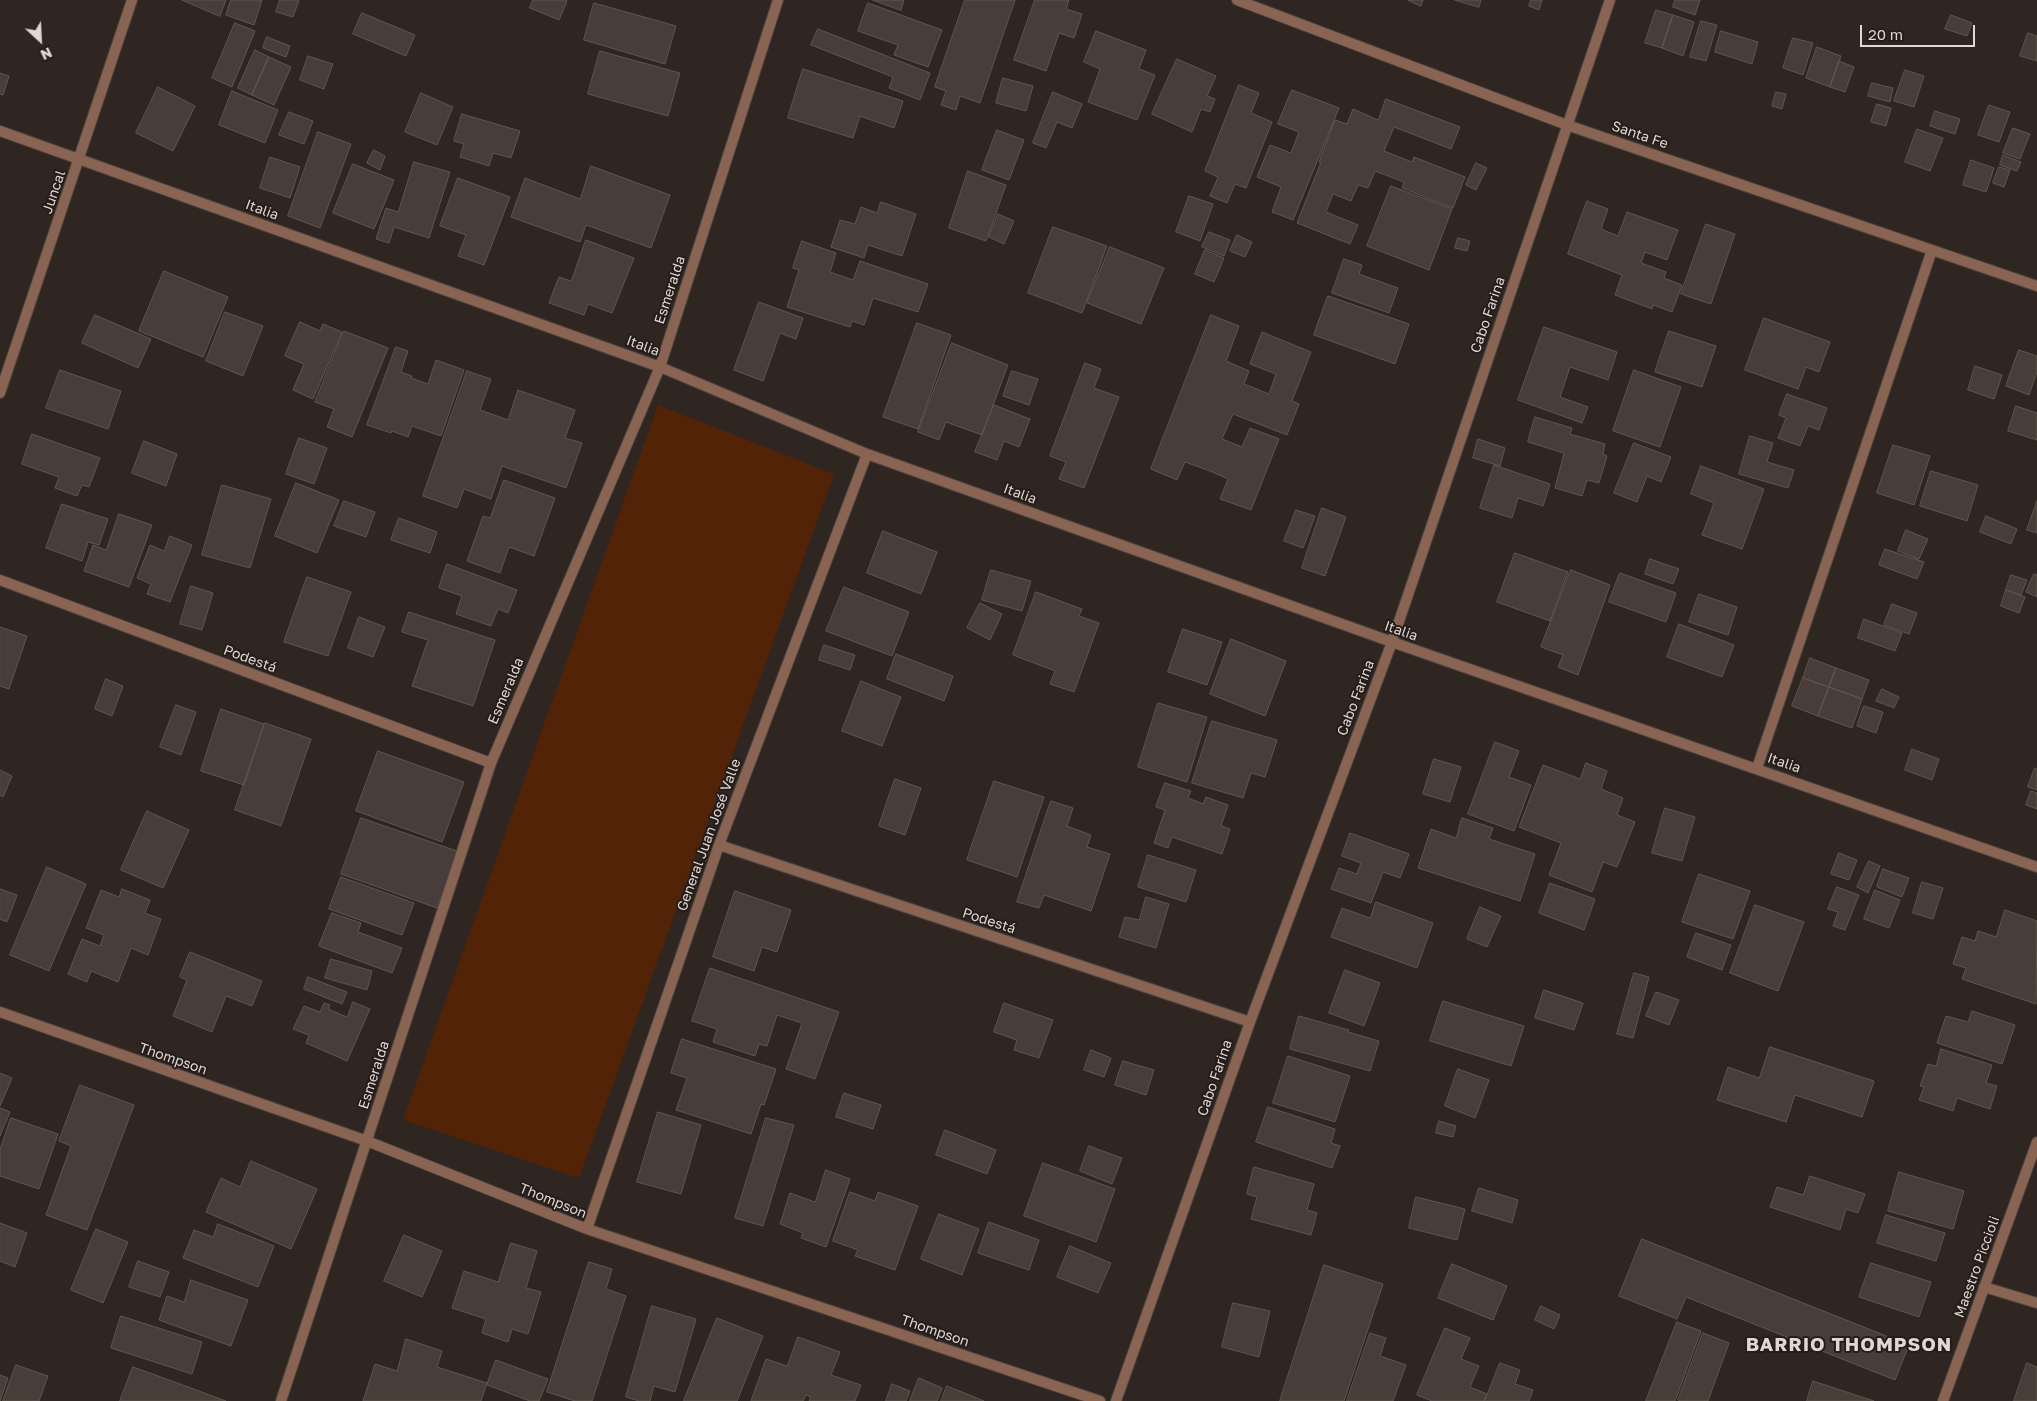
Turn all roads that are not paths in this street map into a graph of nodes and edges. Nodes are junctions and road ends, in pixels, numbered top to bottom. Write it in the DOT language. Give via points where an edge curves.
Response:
graph roads {
  1 [pos="132,0"];
  2 [pos="778,0"];
  3 [pos="1237,0"];
  4 [pos="1610,0"];
  5 [pos="1567,125"];
  6 [pos="0,131"];
  7 [pos="80,159"];
  8 [pos="1932,250"];
  9 [pos="2037,286"];
  10 [pos="660,367"];
  11 [pos="0,392"];
  12 [pos="868,454"];
  13 [pos="0,580"];
  14 [pos="1392,642"];
  15 [pos="491,763"];
  16 [pos="1758,768"];
  17 [pos="719,845"];
  18 [pos="2037,867"];
  19 [pos="0,1012"];
  20 [pos="1250,1022"];
  21 [pos="367,1141"];
  22 [pos="2037,1142"];
  23 [pos="587,1229"];
  24 [pos="1984,1287"];
  25 [pos="2037,1303"];
  26 [pos="281,1401"];
  27 [pos="1100,1401"];
  28 [pos="1116,1401"];
  29 [pos="1943,1401"];
  1 -- 7 [label="street, Juncal"];
  2 -- 10 [label="street, Esmeralda"];
  3 -- 5 [label="street, Santa Fe"];
  4 -- 5 [label="street, Cabo Farina"];
  5 -- 8 [label="street, Santa Fe"];
  5 -- 14 [label="street, Cabo Farina"];
  6 -- 7 [label="street, Italia"];
  7 -- 10 [label="street, Italia"];
  7 -- 11 [label="street, Juncal"];
  8 -- 9 [label="street, Santa Fe"];
  8 -- 16 [label="street"];
  10 -- 12 [label="street, Italia"];
  10 -- 15 [label="street, Esmeralda"];
  12 -- 14 [label="street, Italia"];
  12 -- 17 [label="street, General Juan José Valle"];
  13 -- 15 [label="street, Podestá"];
  14 -- 16 [label="street, Italia"];
  14 -- 20 [label="street, Cabo Farina"];
  15 -- 21 [label="street, Esmeralda"];
  16 -- 18 [label="street, Italia"];
  17 -- 20 [label="street, Podestá"];
  17 -- 23 [label="street, General Juan José Valle"];
  19 -- 21 [label="street, Thompson"];
  20 -- 28 [label="street, Cabo Farina"];
  21 -- 23 [label="street, Thompson"];
  21 -- 26 [label="street, Esmeralda"];
  22 -- 24 [label="street, Maestro Piccioli"];
  23 -- 27 [label="street, Thompson"];
  24 -- 25 [label="street"];
  24 -- 29 [label="street, Maestro Piccioli"];
}
